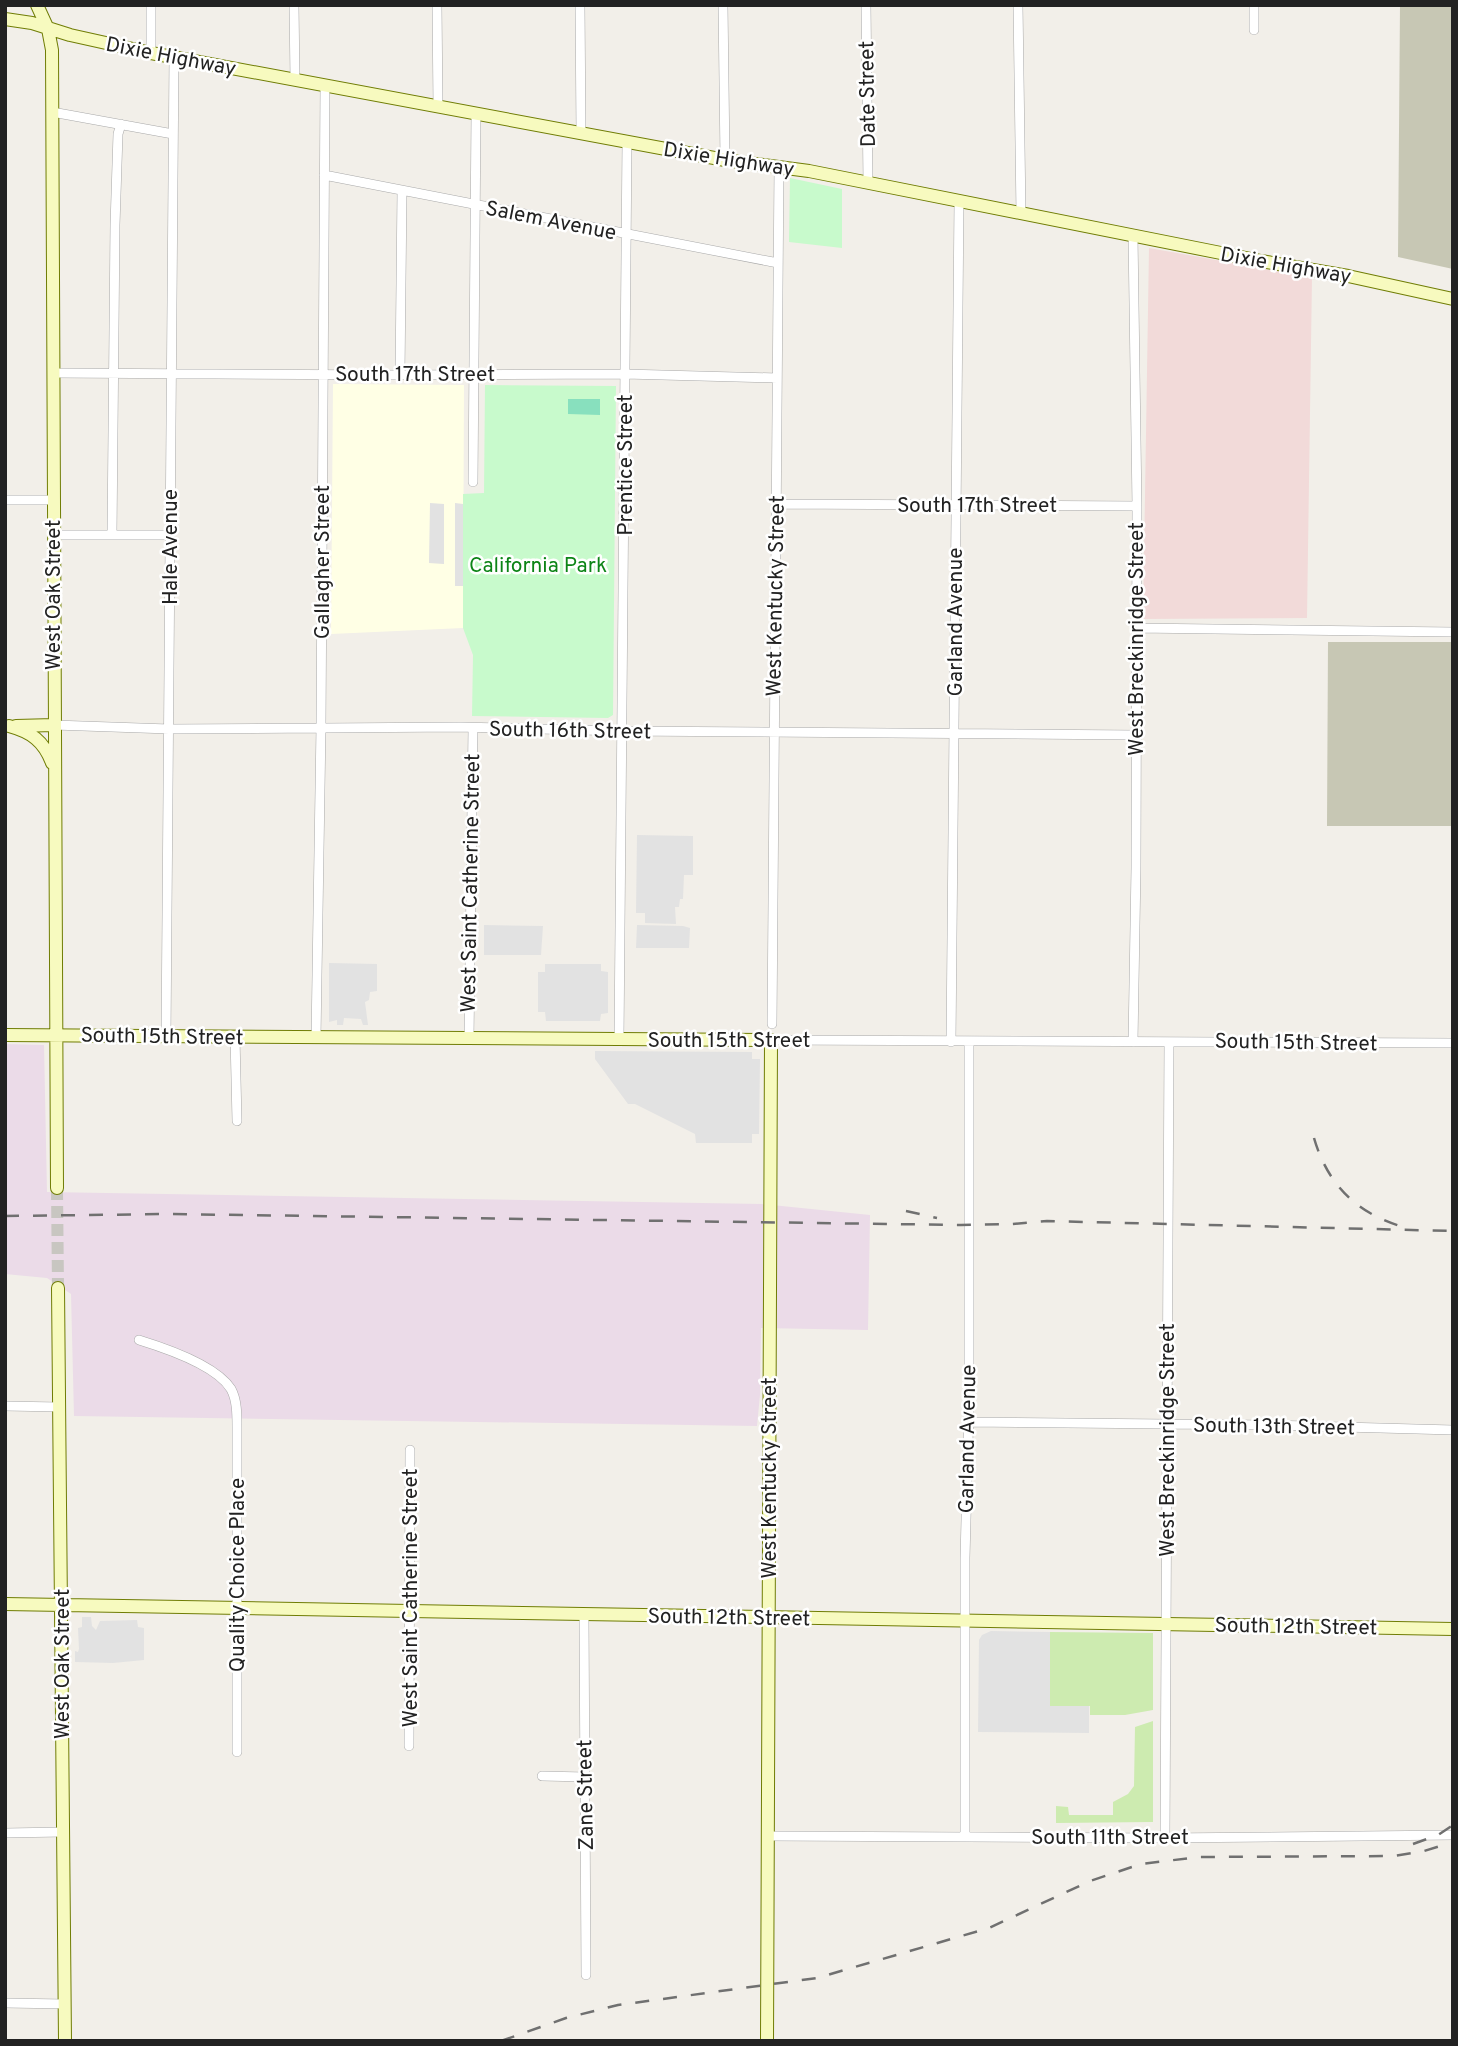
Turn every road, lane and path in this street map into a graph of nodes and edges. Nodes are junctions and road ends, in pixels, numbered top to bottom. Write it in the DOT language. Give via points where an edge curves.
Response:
graph roads {
  1 [pos="37,5"];
  2 [pos="151,5"];
  3 [pos="294,5"];
  4 [pos="437,5"];
  5 [pos="580,5"];
  6 [pos="723,5"];
  7 [pos="866,5"];
  8 [pos="1018,5"];
  9 [pos="1254,5"];
  10 [pos="5,19"];
  11 [pos="48,29"];
  12 [pos="1254,30"];
  13 [pos="151,53"];
  14 [pos="174,57"];
  15 [pos="295,80"];
  16 [pos="325,85"];
  17 [pos="438,107"];
  18 [pos="52,112"];
  19 [pos="476,114"];
  20 [pos="121,124"];
  21 [pos="173,134"];
  22 [pos="581,134"];
  23 [pos="627,142"];
  24 [pos="725,160"];
  25 [pos="779,168"];
  26 [pos="324,175"];
  27 [pos="868,183"];
  28 [pos="402,191"];
  29 [pos="959,202"];
  30 [pos="475,206"];
  31 [pos="1021,214"];
  32 [pos="626,234"];
  33 [pos="1133,236"];
  34 [pos="778,263"];
  35 [pos="1453,299"];
  36 [pos="53,373"];
  37 [pos="113,374"];
  38 [pos="171,374"];
  39 [pos="475,374"];
  40 [pos="625,374"];
  41 [pos="323,375"];
  42 [pos="400,375"];
  43 [pos="777,378"];
  44 [pos="473,482"];
  45 [pos="5,500"];
  46 [pos="54,500"];
  47 [pos="776,504"];
  48 [pos="956,505"];
  49 [pos="1137,506"];
  50 [pos="53,535"];
  51 [pos="112,535"];
  52 [pos="170,535"];
  53 [pos="1136,628"];
  54 [pos="1453,632"];
  55 [pos="54,724"];
  56 [pos="7,726"];
  57 [pos="321,727"];
  58 [pos="472,728"];
  59 [pos="169,729"];
  60 [pos="623,731"];
  61 [pos="774,732"];
  62 [pos="954,733"];
  63 [pos="1136,735"];
  64 [pos="54,770"];
  65 [pos="772,1024"];
  66 [pos="5,1035"];
  67 [pos="56,1035"];
  68 [pos="166,1037"];
  69 [pos="235,1037"];
  70 [pos="316,1038"];
  71 [pos="469,1039"];
  72 [pos="619,1040"];
  73 [pos="771,1040"];
  74 [pos="1169,1041"];
  75 [pos="951,1042"];
  76 [pos="969,1042"];
  77 [pos="1133,1042"];
  78 [pos="1453,1044"];
  79 [pos="237,1121"];
  80 [pos="57,1188"];
  81 [pos="58,1288"];
  82 [pos="139,1340"];
  83 [pos="5,1406"];
  84 [pos="59,1407"];
  85 [pos="968,1422"];
  86 [pos="1167,1425"];
  87 [pos="1453,1430"];
  88 [pos="410,1450"];
  89 [pos="5,1604"];
  90 [pos="62,1606"];
  91 [pos="236,1609"];
  92 [pos="410,1611"];
  93 [pos="584,1615"];
  94 [pos="768,1618"];
  95 [pos="966,1620"];
  96 [pos="1166,1624"];
  97 [pos="1453,1629"];
  98 [pos="409,1746"];
  99 [pos="237,1752"];
  100 [pos="542,1776"];
  101 [pos="585,1777"];
  102 [pos="63,1832"];
  103 [pos="5,1833"];
  104 [pos="1453,1835"];
  105 [pos="767,1836"];
  106 [pos="965,1836"];
  107 [pos="1165,1838"];
  108 [pos="586,1975"];
  109 [pos="5,2003"];
  110 [pos="65,2004"];
  111 [pos="65,2041"];
  112 [pos="767,2041"];
  1 -- 11 [label="street, West Oak Street"];
  2 -- 13 [label="street"];
  3 -- 15 [label="street"];
  4 -- 17 [label="street"];
  5 -- 22 [label="street"];
  6 -- 24 [label="street"];
  7 -- 27 [label="street, Date Street"];
  8 -- 31 [label="street"];
  9 -- 12 [label="street"];
  10 -- 11 [label="street, Dixie Highway"];
  11 -- 13 [label="street, Dixie Highway"];
  11 -- 18 [label="street, West Oak Street"];
  13 -- 14 [label="street, Dixie Highway"];
  14 -- 15 [label="street, Dixie Highway"];
  14 -- 21 [label="street, Hale Avenue"];
  15 -- 16 [label="street, Dixie Highway"];
  16 -- 17 [label="street, Dixie Highway"];
  16 -- 26 [label="street, Gallagher Street"];
  17 -- 19 [label="street, Dixie Highway"];
  18 -- 20 [label="street"];
  18 -- 36 [label="street, West Oak Street"];
  19 -- 22 [label="street, Dixie Highway"];
  19 -- 30 [label="street"];
  20 -- 21 [label="street"];
  20 -- 37 [label="street"];
  21 -- 38 [label="street, Hale Avenue"];
  22 -- 23 [label="street, Dixie Highway"];
  23 -- 24 [label="street, Dixie Highway"];
  23 -- 32 [label="street, Prentice Street"];
  24 -- 25 [label="street, Dixie Highway"];
  25 -- 27 [label="street, Dixie Highway"];
  25 -- 34 [label="street, West Kentucky Street"];
  26 -- 28 [label="street, Salem Avenue"];
  26 -- 41 [label="street, Gallagher Street"];
  27 -- 29 [label="street, Dixie Highway"];
  28 -- 30 [label="street, Salem Avenue"];
  28 -- 42 [label="street"];
  29 -- 31 [label="street, Dixie Highway"];
  29 -- 48 [label="street, Garland Avenue"];
  30 -- 32 [label="street, Salem Avenue"];
  30 -- 39 [label="street"];
  31 -- 33 [label="street, Dixie Highway"];
  32 -- 34 [label="street, Salem Avenue"];
  32 -- 40 [label="street, Prentice Street"];
  33 -- 35 [label="street, Dixie Highway"];
  33 -- 49 [label="street, West Breckinridge Street"];
  34 -- 43 [label="street, West Kentucky Street"];
  36 -- 37 [label="street, South 17th Street"];
  36 -- 46 [label="street, West Oak Street"];
  37 -- 38 [label="street, South 17th Street"];
  37 -- 51 [label="street"];
  38 -- 41 [label="street, South 17th Street"];
  38 -- 52 [label="street, Hale Avenue"];
  39 -- 40 [label="street, South 17th Street"];
  39 -- 42 [label="street, South 17th Street"];
  39 -- 44 [label="street"];
  40 -- 43 [label="street, South 17th Street"];
  40 -- 60 [label="street, Prentice Street"];
  41 -- 42 [label="street, South 17th Street"];
  41 -- 57 [label="street, Gallagher Street"];
  43 -- 47 [label="street, West Kentucky Street"];
  45 -- 46 [label="street"];
  46 -- 50 [label="street, West Oak Street"];
  47 -- 48 [label="street, South 17th Street"];
  47 -- 61 [label="street, West Kentucky Street"];
  48 -- 49 [label="street, South 17th Street"];
  48 -- 62 [label="street, Garland Avenue"];
  49 -- 53 [label="street, West Breckinridge Street"];
  50 -- 51 [label="street"];
  50 -- 55 [label="street, West Oak Street"];
  51 -- 52 [label="street"];
  52 -- 59 [label="street, Hale Avenue"];
  53 -- 54 [label="street"];
  53 -- 63 [label="street, West Breckinridge Street"];
  55 -- 56 [label="street, South 16th Street"];
  55 -- 59 [label="street, South 16th Street"];
  55 -- 64 [label="street, West Oak Street"];
  56 -- 64 [label="street" via="29,732 41,743"];
  57 -- 58 [label="street, South 16th Street"];
  57 -- 59 [label="street, South 16th Street"];
  57 -- 70 [label="street, Gallagher Street"];
  58 -- 60 [label="street, South 16th Street"];
  58 -- 71 [label="street, West Saint Catherine Street"];
  59 -- 68 [label="street, Hale Avenue"];
  60 -- 61 [label="street, South 16th Street"];
  60 -- 72 [label="street, Prentice Street"];
  61 -- 62 [label="street, South 16th Street"];
  61 -- 65 [label="street, West Kentucky Street"];
  62 -- 63 [label="street, South 16th Street"];
  62 -- 75 [label="street, Garland Avenue"];
  63 -- 77 [label="street, West Breckinridge Street"];
  64 -- 67 [label="street, West Oak Street"];
  66 -- 67 [label="street, South 15th Street"];
  67 -- 68 [label="street, South 15th Street"];
  67 -- 80 [label="street, West Oak Street"];
  68 -- 69 [label="street, South 15th Street"];
  69 -- 70 [label="street, South 15th Street"];
  69 -- 79 [label="street"];
  70 -- 71 [label="street, South 15th Street"];
  71 -- 72 [label="street, South 15th Street"];
  72 -- 73 [label="street, South 15th Street"];
  73 -- 75 [label="street, South 15th Street"];
  73 -- 94 [label="street, West Kentucky Street"];
  74 -- 77 [label="street, South 15th Street"];
  74 -- 78 [label="street, South 15th Street"];
  74 -- 86 [label="street, West Breckinridge Street"];
  75 -- 76 [label="street, South 15th Street"];
  76 -- 77 [label="street, South 15th Street"];
  76 -- 85 [label="street, Garland Avenue"];
  81 -- 84 [label="street, West Oak Street"];
  82 -- 91 [label="street, Quality Choice Place" via="196,1362 222,1379 235,1398"];
  83 -- 84 [label="street"];
  84 -- 90 [label="street, West Oak Street"];
  85 -- 86 [label="street, South 13th Street"];
  85 -- 95 [label="street, Garland Avenue"];
  86 -- 87 [label="street, South 13th Street"];
  86 -- 96 [label="street, West Breckinridge Street"];
  88 -- 92 [label="street, West Saint Catherine Street"];
  89 -- 90 [label="street, South 12th Street"];
  90 -- 91 [label="street, South 12th Street"];
  90 -- 102 [label="street, West Oak Street"];
  91 -- 92 [label="street, South 12th Street"];
  91 -- 99 [label="street, Quality Choice Place"];
  92 -- 93 [label="street, South 12th Street"];
  92 -- 98 [label="street, West Saint Catherine Street"];
  93 -- 94 [label="street, South 12th Street"];
  93 -- 101 [label="street, Zane Street"];
  94 -- 95 [label="street, South 12th Street"];
  94 -- 105 [label="street, West Kentucky Street"];
  95 -- 96 [label="street, South 12th Street"];
  95 -- 106 [label="street, Garland Avenue"];
  96 -- 97 [label="street, South 12th Street"];
  96 -- 107 [label="street, West Breckinridge Street"];
  100 -- 101 [label="street"];
  101 -- 108 [label="street, Zane Street"];
  102 -- 103 [label="street"];
  102 -- 110 [label="street, West Oak Street"];
  104 -- 107 [label="street, South 11th Street"];
  105 -- 106 [label="street, South 11th Street"];
  105 -- 112 [label="street, West Kentucky Street"];
  106 -- 107 [label="street, South 11th Street"];
  109 -- 110 [label="street"];
  110 -- 111 [label="street, West Oak Street"];
}
